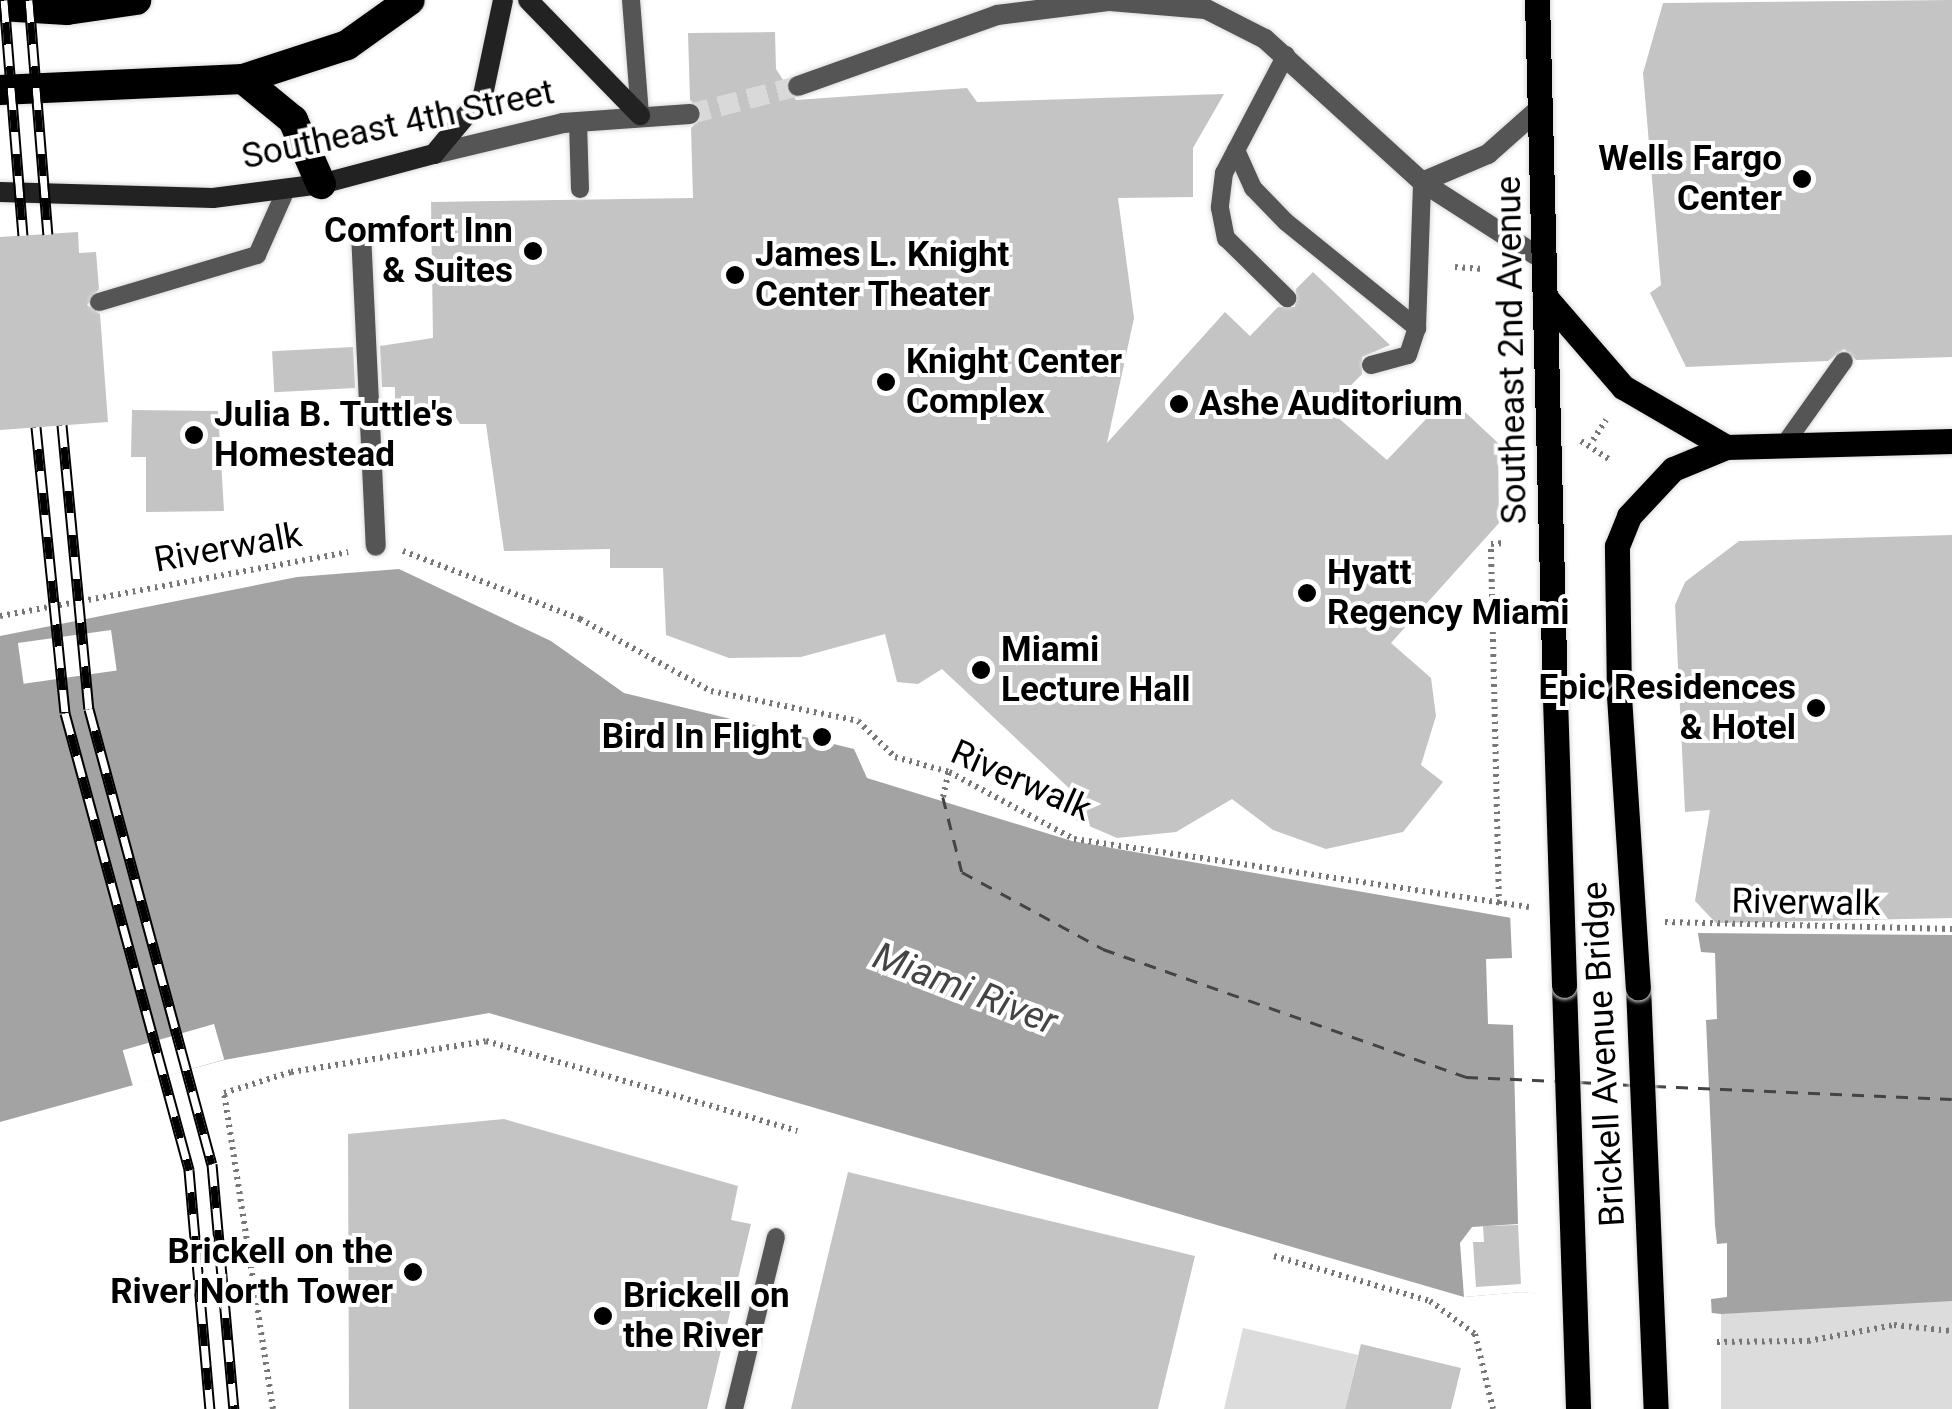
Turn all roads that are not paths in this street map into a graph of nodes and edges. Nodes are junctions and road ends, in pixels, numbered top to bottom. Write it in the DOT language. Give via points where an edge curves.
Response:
graph roads {
  1 [pos="136,0"];
  2 [pos="410,0"];
  3 [pos="503,0"];
  4 [pos="528,0"];
  5 [pos="631,0"];
  6 [pos="1536,0"];
  7 [pos="0,6"];
  8 [pos="1286,55"];
  9 [pos="243,79"];
  10 [pos="798,86"];
  11 [pos="0,90"];
  12 [pos="1542,106"];
  13 [pos="690,114"];
  14 [pos="640,115"];
  15 [pos="578,122"];
  16 [pos="1236,150"];
  17 [pos="434,154"];
  18 [pos="1422,182"];
  19 [pos="321,184"];
  20 [pos="580,189"];
  21 [pos="286,190"];
  22 [pos="0,192"];
  23 [pos="361,233"];
  24 [pos="1544,261"];
  25 [pos="1545,296"];
  26 [pos="1288,298"];
  27 [pos="99,302"];
  28 [pos="1417,328"];
  29 [pos="1844,361"];
  30 [pos="1371,365"];
  31 [pos="1952,441"];
  32 [pos="1784,446"];
  33 [pos="1726,447"];
  34 [pos="376,546"];
  35 [pos="1555,698"];
  36 [pos="776,1237"];
  37 [pos="734,1409"];
  38 [pos="1578,1409"];
  39 [pos="1656,1409"];
  1 -- 7 [label="highway" via="66,10"];
  2 -- 9 [label="highway" via="346,46"];
  3 -- 17 [label="main road" via="483,95"];
  4 -- 14 [label="main road"];
  5 -- 14 [label="lane"];
  6 -- 12 [label="main road, Southeast 2nd Avenue"];
  8 -- 10 [label="street" via="1206,9 1110,1 949,26"];
  8 -- 16 [label="lane"];
  8 -- 18 [label="street"];
  9 -- 11 [label="highway"];
  9 -- 19 [label="highway" via="294,120"];
  12 -- 18 [label="street" via="1488,154"];
  12 -- 24 [label="main road, Southeast 2nd Avenue"];
  13 -- 14 [label="street, Southeast 4th Street"];
  14 -- 15 [label="street, Southeast 4th Street"];
  15 -- 17 [label="street, Southeast 4th Street"];
  15 -- 20 [label="lane"];
  16 -- 26 [label="lane" via="1220,208 1226,238"];
  16 -- 28 [label="lane" via="1253,188 1286,222"];
  17 -- 19 [label="main road, Southeast 4th Street"];
  18 -- 24 [label="street"];
  18 -- 28 [label="lane"];
  19 -- 21 [label="main road, Southeast 4th Street"];
  21 -- 22 [label="main road, Southeast 4th Street" via="159,201"];
  21 -- 27 [label="lane" via="257,255"];
  23 -- 34 [label="street"];
  24 -- 25 [label="main road, Southeast 2nd Avenue"];
  25 -- 33 [label="main road" via="1623,387"];
  25 -- 35 [label="main road, Southeast 2nd Avenue"];
  28 -- 30 [label="lane" via="1408,355"];
  29 -- 32 [label="lane"];
  31 -- 32 [label="main road"];
  32 -- 33 [label="main road"];
  33 -- 39 [label="main road, Brickell Avenue Bridge, bridge" via="1654,483 1622,531 1619,696"];
  35 -- 38 [label="main road, Brickell Avenue Bridge, bridge"];
  36 -- 37 [label="lane"];
}
